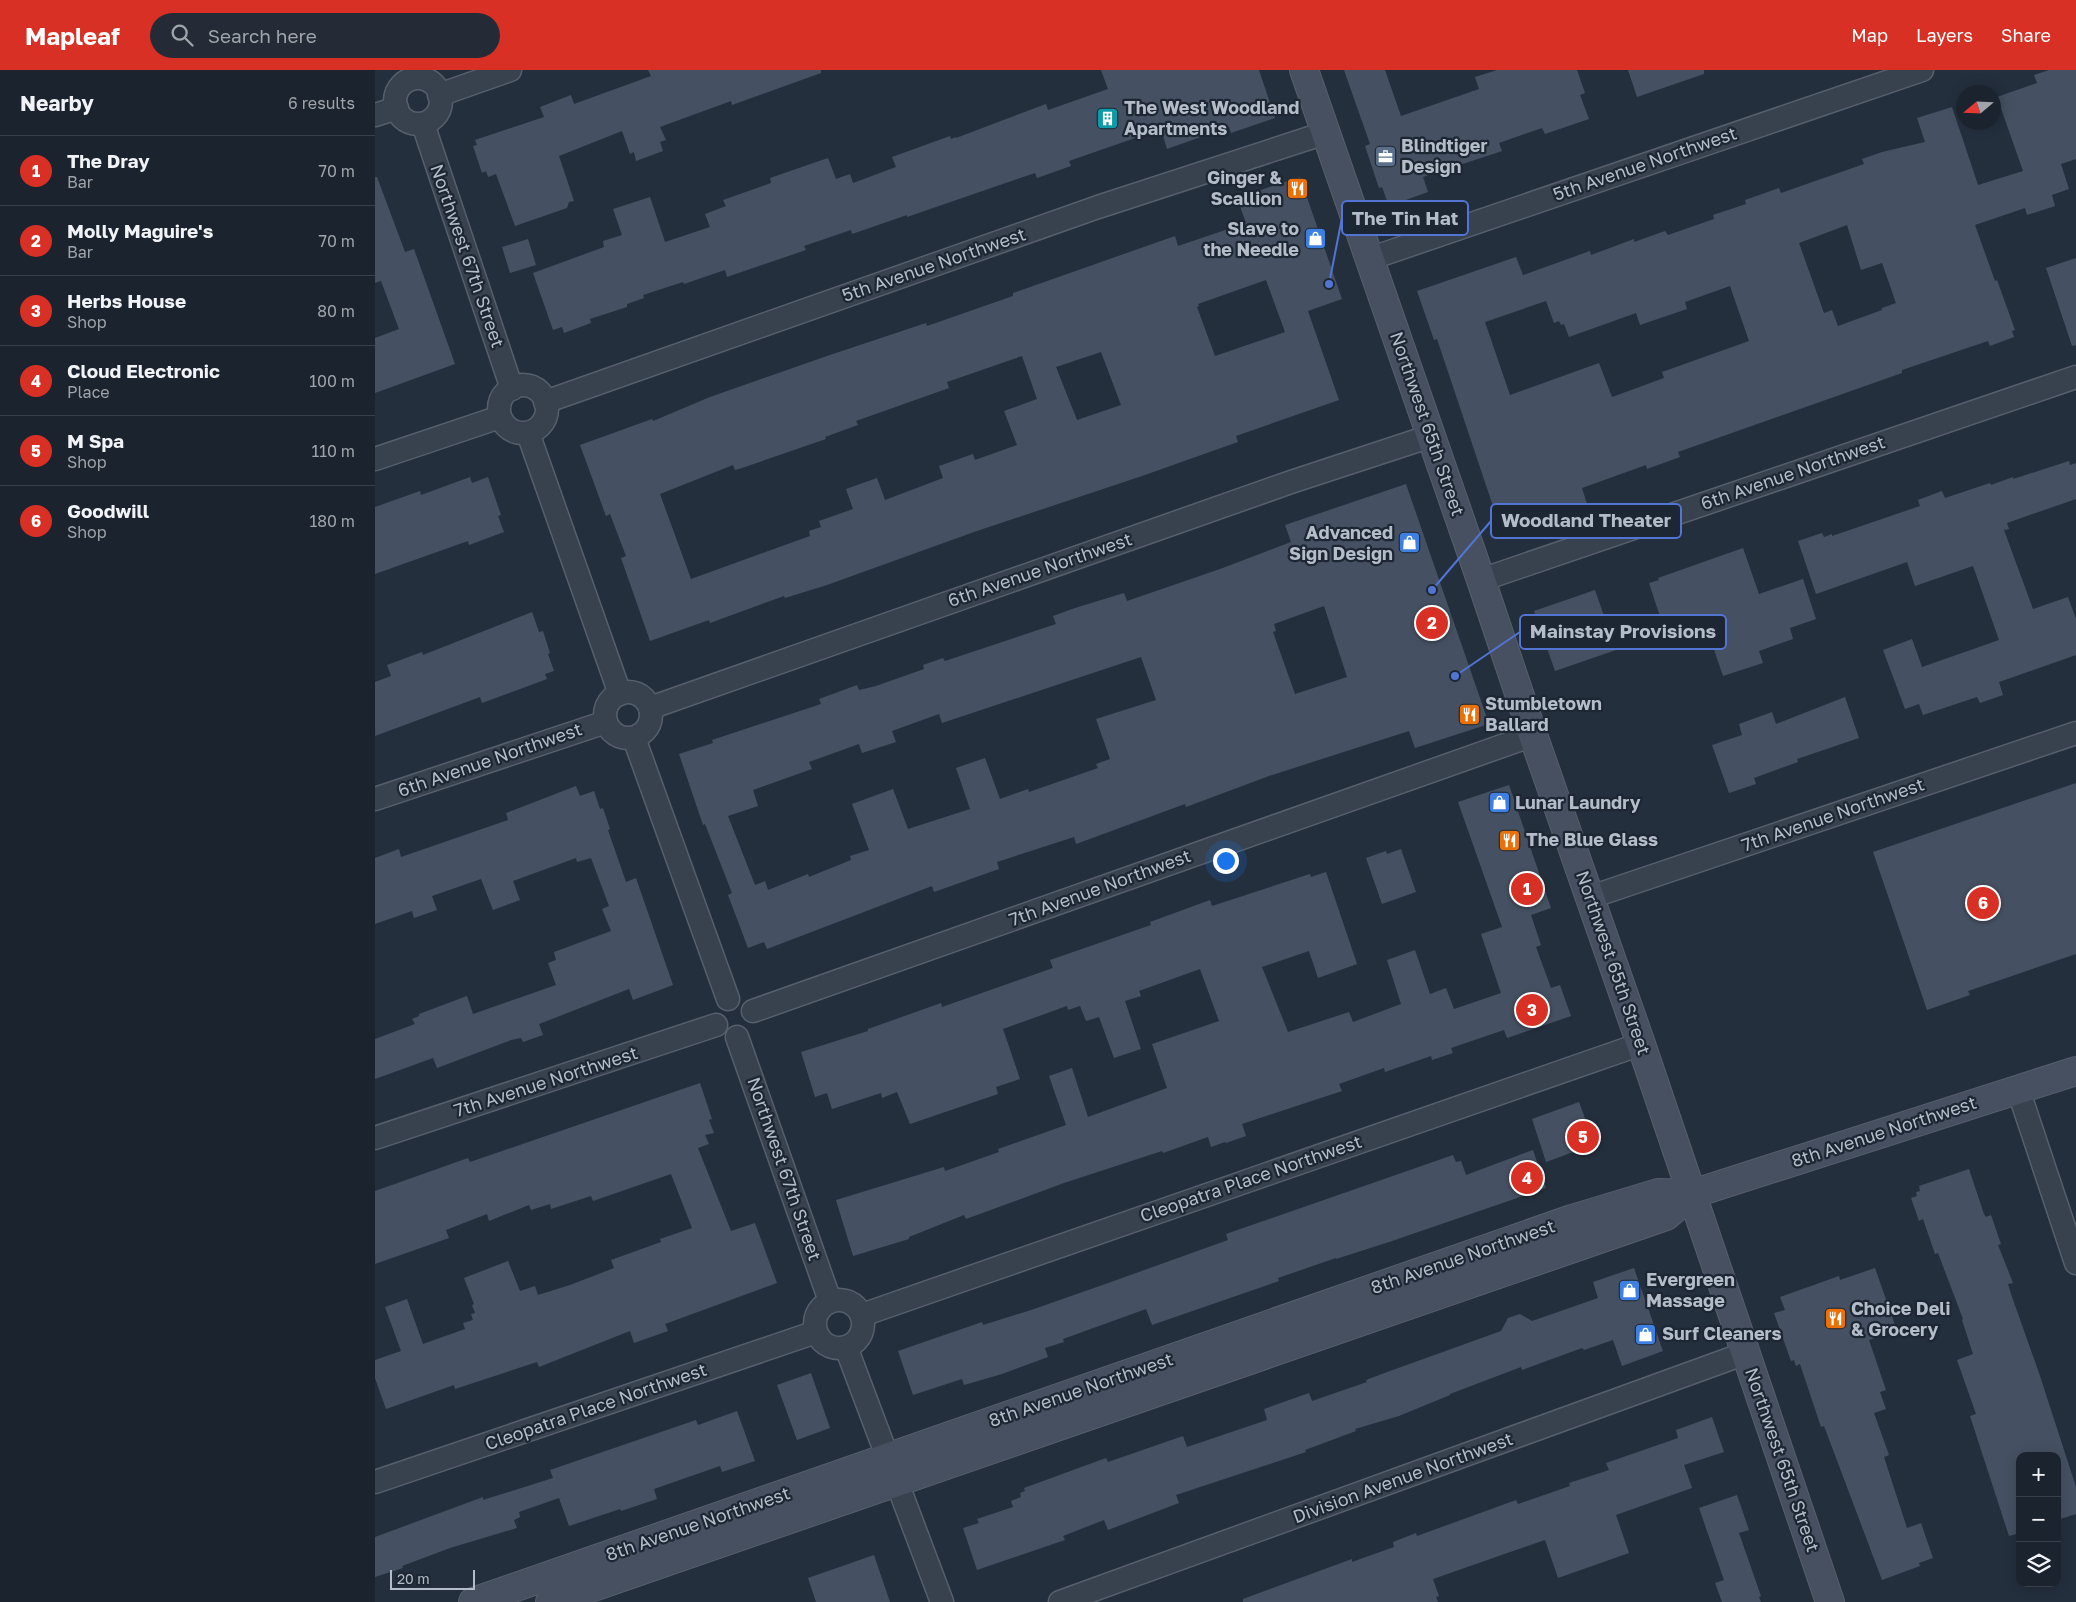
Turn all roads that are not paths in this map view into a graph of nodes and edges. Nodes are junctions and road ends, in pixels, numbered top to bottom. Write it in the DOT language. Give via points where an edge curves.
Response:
graph roads {
  1 [pos="510,70"];
  2 [pos="1303,70"];
  3 [pos="1922,70"];
  4 [pos="407,75"];
  5 [pos="439,95"];
  6 [pos="397,108"];
  7 [pos="375,115"];
  8 [pos="423,124"];
  9 [pos="1325,133"];
  10 [pos="1369,259"];
  11 [pos="2076,377"];
  12 [pos="511,389"];
  13 [pos="545,402"];
  14 [pos="500,417"];
  15 [pos="528,433"];
  16 [pos="1431,436"];
  17 [pos="375,459"];
  18 [pos="1481,580"];
  19 [pos="620,694"];
  20 [pos="650,708"];
  21 [pos="606,722"];
  22 [pos="2076,733"];
  23 [pos="1533,735"];
  24 [pos="634,738"];
  25 [pos="375,799"];
  26 [pos="1591,897"];
  27 [pos="728,999"];
  28 [pos="753,1011"];
  29 [pos="716,1025"];
  30 [pos="737,1037"];
  31 [pos="1641,1044"];
  32 [pos="2076,1071"];
  33 [pos="2018,1089"];
  34 [pos="375,1138"];
  35 [pos="1692,1194"];
  36 [pos="2076,1263"];
  37 [pos="830,1301"];
  38 [pos="862,1315"];
  39 [pos="816,1332"];
  40 [pos="846,1347"];
  41 [pos="1745,1353"];
  42 [pos="892,1469"];
  43 [pos="375,1482"];
  44 [pos="473,1602"];
  45 [pos="550,1602"];
  46 [pos="942,1602"];
  47 [pos="1060,1602"];
  48 [pos="1830,1602"];
  1 -- 5 [label="street"];
  2 -- 9 [label="main road, Northwest 65th Street"];
  3 -- 10 [label="street, 5th Avenue Northwest"];
  4 -- 5 [label="street" via="429,81"];
  4 -- 6 [label="street" via="396,97"];
  5 -- 8 [label="street" via="437,115"];
  6 -- 7 [label="street"];
  6 -- 8 [label="street" via="407,122"];
  8 -- 12 [label="street, Northwest 67th Street"];
  9 -- 10 [label="main road, Northwest 65th Street"];
  9 -- 13 [label="street, 5th Avenue Northwest" via="1089,211"];
  10 -- 16 [label="main road, Northwest 65th Street"];
  11 -- 18 [label="street, 6th Avenue Northwest"];
  12 -- 13 [label="street" via="524,385 532,387"];
  12 -- 14 [label="street" via="499,404"];
  13 -- 15 [label="street" via="543,422"];
  14 -- 15 [label="street" via="506,427"];
  14 -- 17 [label="street"];
  15 -- 19 [label="street"];
  16 -- 18 [label="main road, Northwest 65th Street"];
  16 -- 20 [label="street, 6th Avenue Northwest" via="1291,482"];
  18 -- 23 [label="main road, Northwest 65th Street"];
  19 -- 20 [label="street" via="638,694"];
  19 -- 21 [label="street" via="606,706"];
  20 -- 24 [label="street" via="651,720 647,729"];
  21 -- 24 [label="street" via="615,734"];
  21 -- 25 [label="street, 6th Avenue Northwest"];
  22 -- 26 [label="street, 7th Avenue Northwest"];
  23 -- 26 [label="main road, Northwest 65th Street"];
  23 -- 28 [label="street, 7th Avenue Northwest"];
  24 -- 27 [label="street"];
  26 -- 31 [label="main road, Northwest 65th Street"];
  27 -- 28 [label="street" via="743,1000"];
  27 -- 29 [label="street" via="715,1012"];
  28 -- 30 [label="street" via="752,1027"];
  29 -- 30 [label="street" via="725,1035"];
  29 -- 34 [label="street, 7th Avenue Northwest"];
  30 -- 37 [label="street, Northwest 67th Street"];
  31 -- 35 [label="main road, Northwest 65th Street"];
  31 -- 38 [label="street, Cleopatra Place Northwest"];
  32 -- 33 [label="main road, 8th Avenue Northwest"];
  33 -- 35 [label="main road, 8th Avenue Northwest"];
  33 -- 36 [label="street"];
  35 -- 41 [label="main road, Northwest 65th Street"];
  35 -- 42 [label="main road, 8th Avenue Northwest" via="1658,1193 1572,1219"];
  37 -- 38 [label="street" via="852,1303"];
  37 -- 39 [label="street" via="817,1314"];
  38 -- 40 [label="street" via="859,1337"];
  39 -- 40 [label="street" via="832,1347"];
  39 -- 43 [label="street, Cleopatra Place Northwest"];
  40 -- 42 [label="street"];
  41 -- 47 [label="street, Division Avenue Northwest"];
  41 -- 48 [label="main road, Northwest 65th Street"];
  42 -- 44 [label="main road, 8th Avenue Northwest"];
  42 -- 45 [label="main road, 8th Avenue Northwest"];
  42 -- 46 [label="street"];
}
